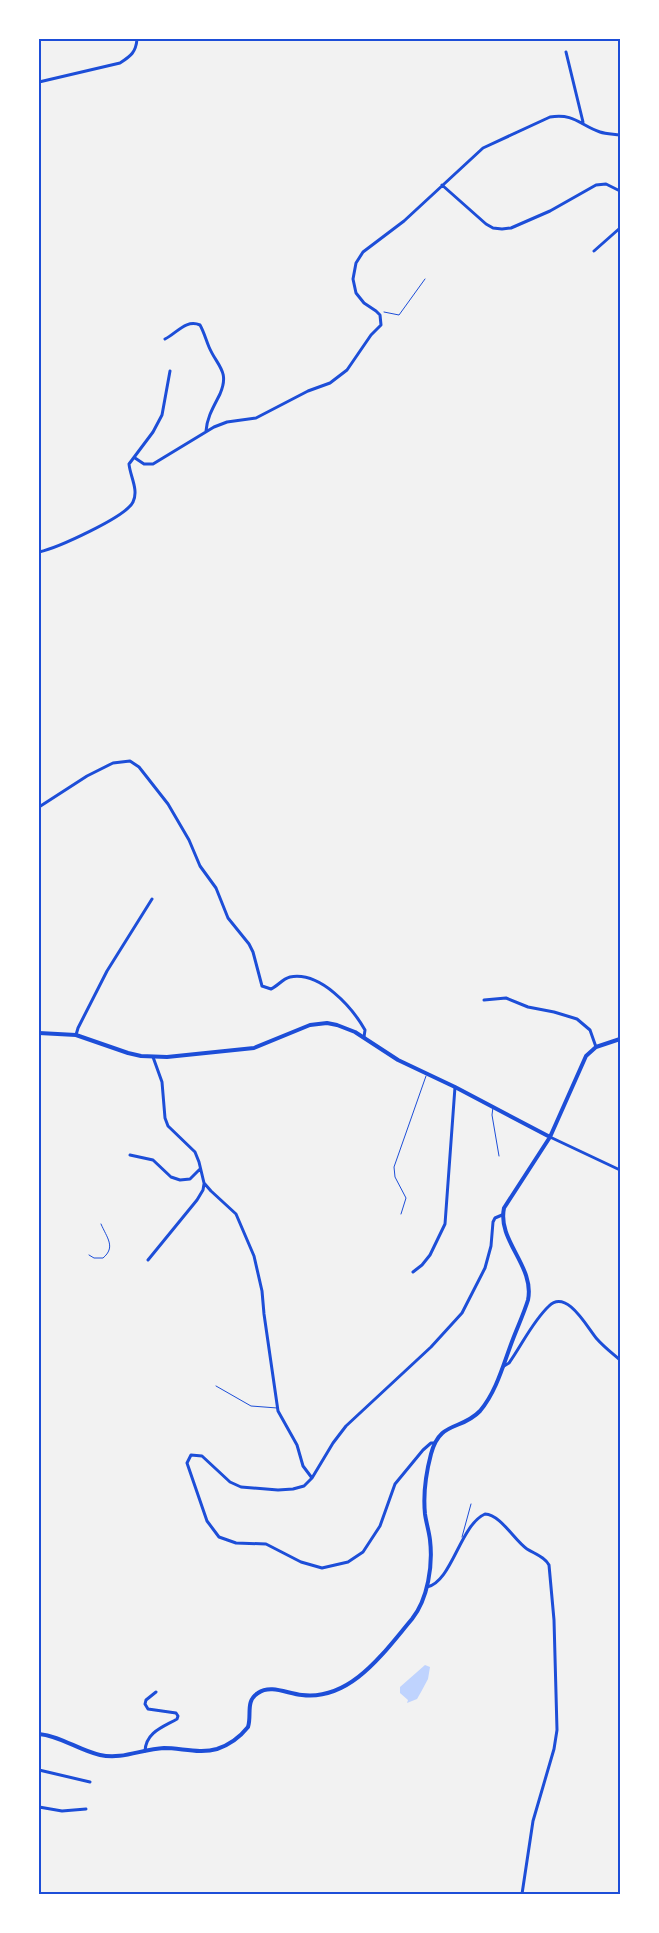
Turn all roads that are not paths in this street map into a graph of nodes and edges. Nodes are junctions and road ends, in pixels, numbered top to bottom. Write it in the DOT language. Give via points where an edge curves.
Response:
graph roads {
  1 [pos="137,39"];
  2 [pos="566,52"];
  3 [pos="39,82"];
  4 [pos="583,122"];
  5 [pos="620,135"];
  6 [pos="442,185"];
  7 [pos="620,191"];
  8 [pos="620,228"];
  9 [pos="594,251"];
  10 [pos="165,339"];
  11 [pos="170,371"];
  12 [pos="206,431"];
  13 [pos="135,458"];
  14 [pos="39,552"];
  15 [pos="39,806"];
  16 [pos="152,900"];
  17 [pos="484,1000"];
  18 [pos="39,1033"];
  19 [pos="76,1036"];
  20 [pos="364,1037"];
  21 [pos="619,1040"];
  22 [pos="596,1047"];
  23 [pos="153,1057"];
  24 [pos="427,1074"];
  25 [pos="455,1087"];
  26 [pos="493,1107"];
  27 [pos="550,1137"];
  28 [pos="130,1154"];
  29 [pos="499,1156"];
  30 [pos="201,1169"];
  31 [pos="620,1170"];
  32 [pos="204,1183"];
  33 [pos="401,1214"];
  34 [pos="502,1215"];
  35 [pos="101,1224"];
  36 [pos="89,1255"];
  37 [pos="148,1260"];
  38 [pos="413,1272"];
  39 [pos="620,1360"];
  40 [pos="504,1366"];
  41 [pos="216,1386"];
  42 [pos="278,1408"];
  43 [pos="435,1443"];
  44 [pos="312,1478"];
  45 [pos="471,1504"];
  46 [pos="463,1540"];
  47 [pos="427,1587"];
  48 [pos="156,1692"];
  49 [pos="39,1734"];
  50 [pos="145,1752"];
  51 [pos="39,1770"];
  52 [pos="90,1782"];
  53 [pos="39,1807"];
  54 [pos="86,1809"];
  55 [pos="522,1894"];
  1 -- 3 [label="street" via="131,56 120,63"];
  2 -- 4 [label="street"];
  4 -- 5 [label="street" via="602,132"];
  4 -- 6 [label="street" via="569,117 550,118 502,139 475,154"];
  6 -- 7 [label="street" via="486,224 502,229 550,211 596,185 606,184"];
  6 -- 12 [label="street" via="404,221 363,252 356,263 353,279 356,293 380,315 381,325 371,334 347,370 330,382 256,418 227,422"];
  8 -- 9 [label="street"];
  10 -- 12 [label="street" via="194,322 200,325 222,367 224,379 206,423"];
  11 -- 13 [label="street" via="162,415"];
  12 -- 13 [label="street" via="152,464 144,464"];
  13 -- 14 [label="street" via="129,464 136,494 133,503 114,518"];
  15 -- 20 [label="street" via="113,763 124,760 135,764 168,804 200,866 216,888 228,918 249,944 262,986 271,989 295,976 318,983 346,1002 365,1030"];
  16 -- 19 [label="street" via="107,971"];
  17 -- 22 [label="street" via="506,998 577,1019 590,1030"];
  18 -- 19 [label="street"];
  19 -- 23 [label="street" via="128,1053"];
  20 -- 23 [label="street" via="337,1025 319,1023 254,1048"];
  20 -- 24 [label="street" via="398,1060"];
  21 -- 22 [label="street"];
  22 -- 27 [label="street" via="584,1060"];
  23 -- 30 [label="street" via="162,1082 168,1126 195,1152"];
  24 -- 25 [label="street"];
  24 -- 33 [label="lane" via="394,1167 395,1177 406,1198"];
  25 -- 26 [label="street"];
  25 -- 38 [label="street" via="445,1224 430,1255"];
  26 -- 27 [label="street"];
  26 -- 29 [label="lane"];
  27 -- 31 [label="street"];
  27 -- 34 [label="street" via="508,1200"];
  28 -- 30 [label="street" via="153,1160 167,1174 180,1180 190,1179"];
  30 -- 32 [label="street"];
  32 -- 37 [label="street" via="201,1195"];
  32 -- 42 [label="street" via="236,1214 254,1256"];
  34 -- 40 [label="street" via="505,1231 527,1277 530,1292"];
  34 -- 44 [label="street" via="493,1222 485,1268 462,1313 431,1347 346,1426"];
  35 -- 36 [label="lane" via="111,1245 109,1253 103,1258"];
  39 -- 40 [label="street" via="601,1344 574,1310 558,1302 549,1306"];
  40 -- 43 [label="street" via="479,1411 469,1420 444,1431"];
  41 -- 42 [label="lane" via="251,1406"];
  42 -- 44 [label="street" via="303,1466"];
  43 -- 44 [label="street" via="423,1450 395,1484 380,1526 363,1552 348,1562 322,1568 301,1562 266,1544 236,1543 219,1537 207,1521 188,1467 189,1456 202,1456 222,1476 241,1487 293,1489 304,1486"];
  43 -- 47 [label="street" via="425,1494 430,1541"];
  45 -- 46 [label="lane"];
  46 -- 47 [label="street" via="441,1576 434,1585"];
  46 -- 55 [label="street" via="478,1518 488,1514 498,1519 524,1547 548,1562 552,1577 556,1740 533,1821"];
  47 -- 50 [label="street" via="423,1602 412,1618 351,1683 337,1691 314,1696 265,1689 251,1701 248,1727 229,1744 199,1751 163,1748"];
  48 -- 50 [label="street" via="146,1700 148,1708 171,1711 178,1716 147,1740"];
  49 -- 50 [label="street" via="60,1738 102,1755"];
  51 -- 52 [label="street"];
  53 -- 54 [label="street" via="62,1811"];
}
